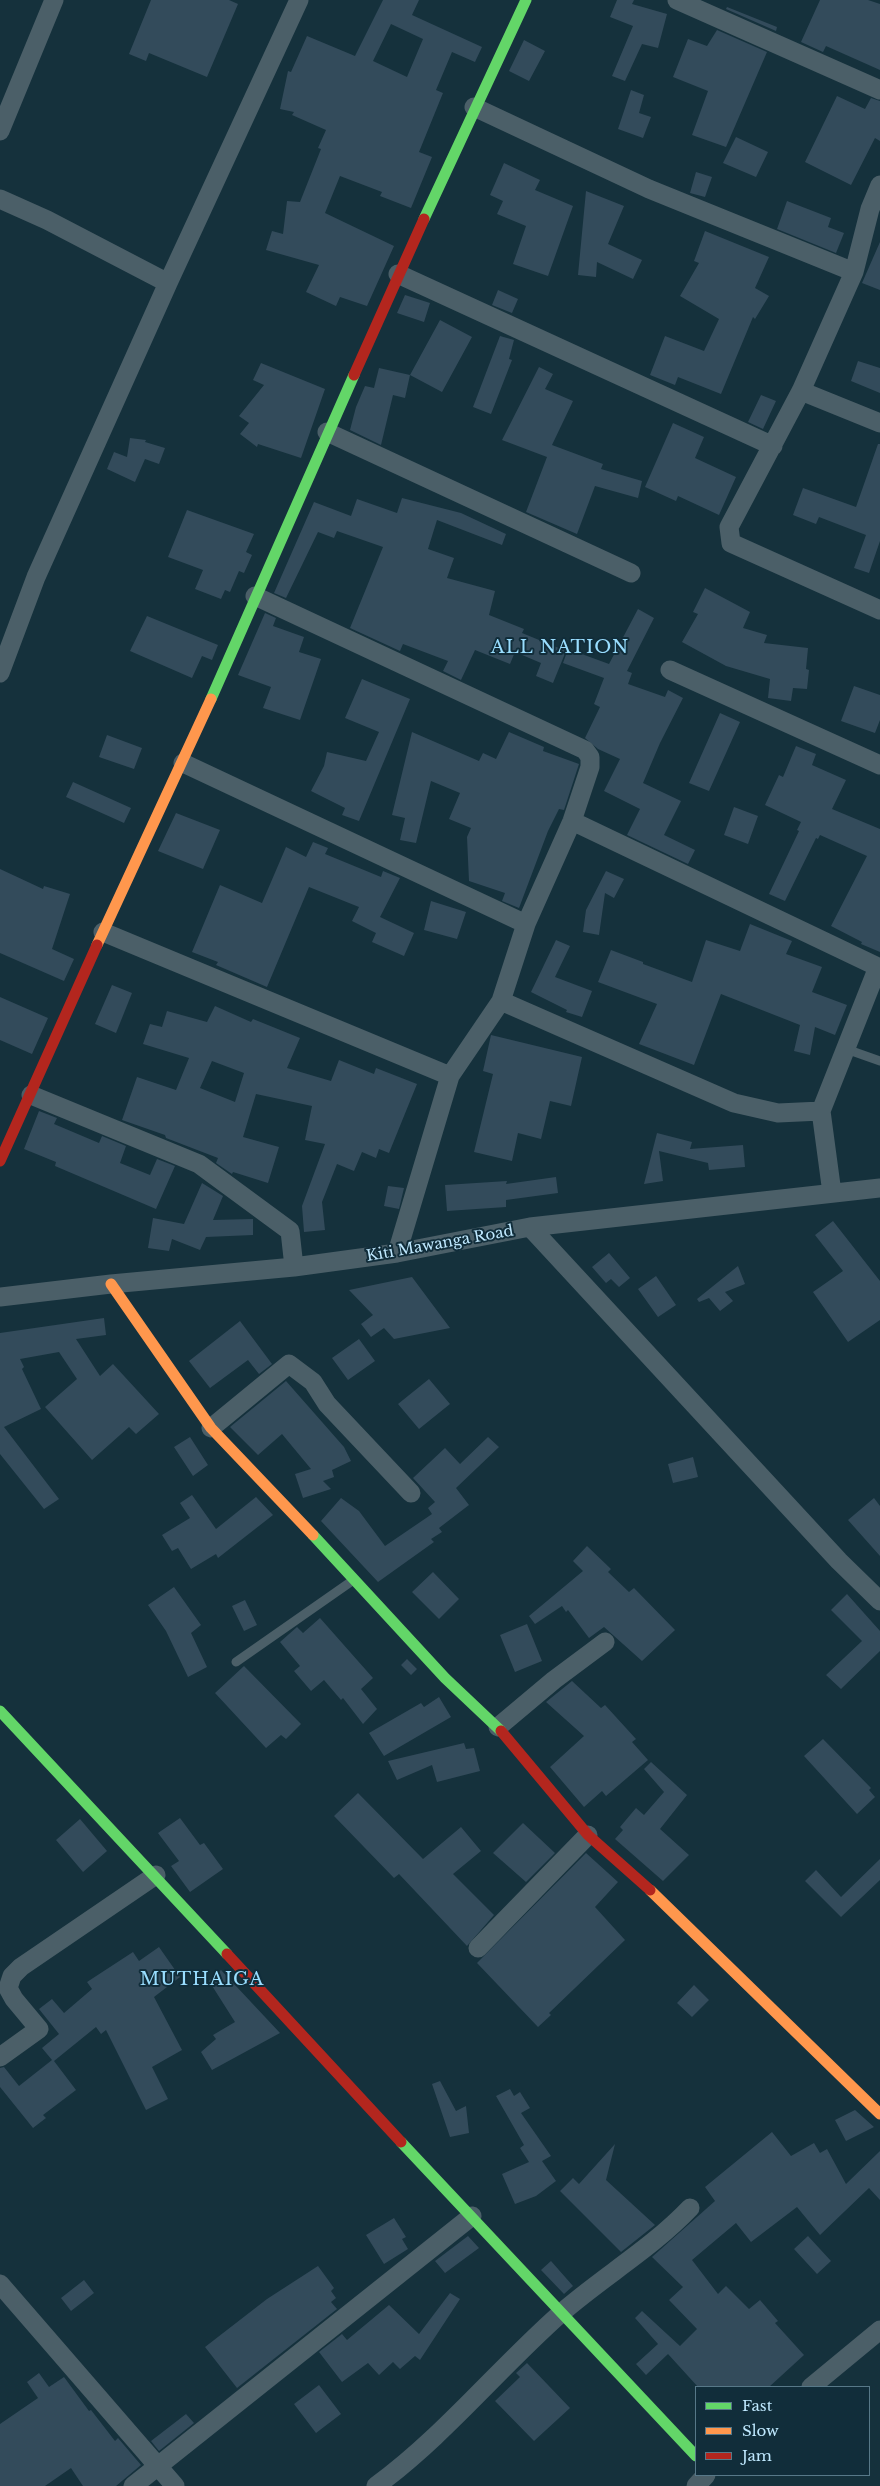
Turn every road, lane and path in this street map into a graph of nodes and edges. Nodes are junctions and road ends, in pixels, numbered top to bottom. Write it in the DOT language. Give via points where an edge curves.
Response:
graph roads {
  1 [pos="54,0"];
  2 [pos="299,0"];
  3 [pos="526,0"];
  4 [pos="677,0"];
  5 [pos="880,90"];
  6 [pos="474,107"];
  7 [pos="0,130"];
  8 [pos="880,185"];
  9 [pos="0,199"];
  10 [pos="875,211"];
  11 [pos="854,272"];
  12 [pos="398,274"];
  13 [pos="168,283"];
  14 [pos="801,391"];
  15 [pos="880,423"];
  16 [pos="327,432"];
  17 [pos="773,446"];
  18 [pos="631,573"];
  19 [pos="255,596"];
  20 [pos="880,610"];
  21 [pos="670,670"];
  22 [pos="0,673"];
  23 [pos="183,762"];
  24 [pos="880,765"];
  25 [pos="572,821"];
  26 [pos="526,924"];
  27 [pos="103,932"];
  28 [pos="879,964"];
  29 [pos="501,1001"];
  30 [pos="846,1049"];
  31 [pos="880,1061"];
  32 [pos="450,1076"];
  33 [pos="31,1095"];
  34 [pos="821,1111"];
  35 [pos="0,1161"];
  36 [pos="880,1188"];
  37 [pos="832,1193"];
  38 [pos="530,1227"];
  39 [pos="397,1253"];
  40 [pos="294,1268"];
  41 [pos="111,1284"];
  42 [pos="0,1297"];
  43 [pos="212,1428"];
  44 [pos="411,1493"];
  45 [pos="355,1579"];
  46 [pos="880,1601"];
  47 [pos="605,1642"];
  48 [pos="236,1662"];
  49 [pos="0,1711"];
  50 [pos="498,1727"];
  51 [pos="588,1836"];
  52 [pos="156,1876"];
  53 [pos="478,1948"];
  54 [pos="0,2058"];
  55 [pos="880,2114"];
  56 [pos="690,2208"];
  57 [pos="472,2216"];
  58 [pos="0,2284"];
  59 [pos="560,2314"];
  60 [pos="880,2330"];
  61 [pos="812,2386"];
  62 [pos="695,2455"];
  63 [pos="159,2467"];
  64 [pos="705,2476"];
  65 [pos="133,2486"];
  66 [pos="175,2486"];
  67 [pos="376,2486"];
  68 [pos="696,2486"];
  1 -- 7 [label="street"];
  2 -- 13 [label="street"];
  3 -- 6 [label="street"];
  4 -- 5 [label="street"];
  6 -- 11 [label="street" via="649,189"];
  6 -- 12 [label="street"];
  8 -- 10 [label="street"];
  9 -- 13 [label="street"];
  10 -- 11 [label="street"];
  11 -- 14 [label="street"];
  12 -- 16 [label="street"];
  12 -- 17 [label="street"];
  13 -- 22 [label="street" via="36,577"];
  14 -- 15 [label="street"];
  14 -- 17 [label="street"];
  16 -- 18 [label="street"];
  16 -- 19 [label="street"];
  17 -- 20 [label="street" via="729,527 731,543"];
  19 -- 23 [label="street"];
  19 -- 25 [label="street" via="585,750 590,757 590,767"];
  21 -- 24 [label="street"];
  23 -- 26 [label="street"];
  23 -- 27 [label="street"];
  25 -- 26 [label="street"];
  25 -- 28 [label="street"];
  26 -- 29 [label="street"];
  27 -- 32 [label="street"];
  27 -- 33 [label="street"];
  28 -- 30 [label="street"];
  29 -- 32 [label="street"];
  29 -- 34 [label="street" via="734,1103 778,1113"];
  30 -- 31 [label="lane"];
  30 -- 34 [label="street"];
  32 -- 39 [label="street"];
  33 -- 35 [label="street"];
  33 -- 40 [label="street" via="199,1164 290,1231"];
  34 -- 37 [label="street"];
  36 -- 37 [label="street, Kiti Mawanga Road"];
  37 -- 38 [label="street, Kiti Mawanga Road"];
  38 -- 39 [label="street, Kiti Mawanga Road"];
  38 -- 46 [label="street" via="839,1561"];
  39 -- 40 [label="street, Kiti Mawanga Road"];
  40 -- 41 [label="street, Kiti Mawanga Road"];
  41 -- 42 [label="street, Kiti Mawanga Road"];
  41 -- 43 [label="street"];
  43 -- 44 [label="street" via="288,1364 313,1382 327,1404"];
  43 -- 45 [label="street"];
  45 -- 48 [label="lane"];
  45 -- 50 [label="street" via="445,1678"];
  47 -- 50 [label="street"];
  49 -- 52 [label="street"];
  50 -- 51 [label="street"];
  51 -- 53 [label="street"];
  51 -- 55 [label="street" via="662,1900"];
  52 -- 54 [label="street" via="48,1947 12,1976 8,1988 39,2029"];
  52 -- 57 [label="street"];
  56 -- 59 [label="street" via="672,2227"];
  57 -- 59 [label="street"];
  57 -- 63 [label="street"];
  58 -- 63 [label="street"];
  59 -- 62 [label="street"];
  59 -- 67 [label="street" via="444,2428"];
  60 -- 61 [label="street"];
  63 -- 65 [label="street"];
  63 -- 66 [label="street"];
  64 -- 68 [label="street"];
}
